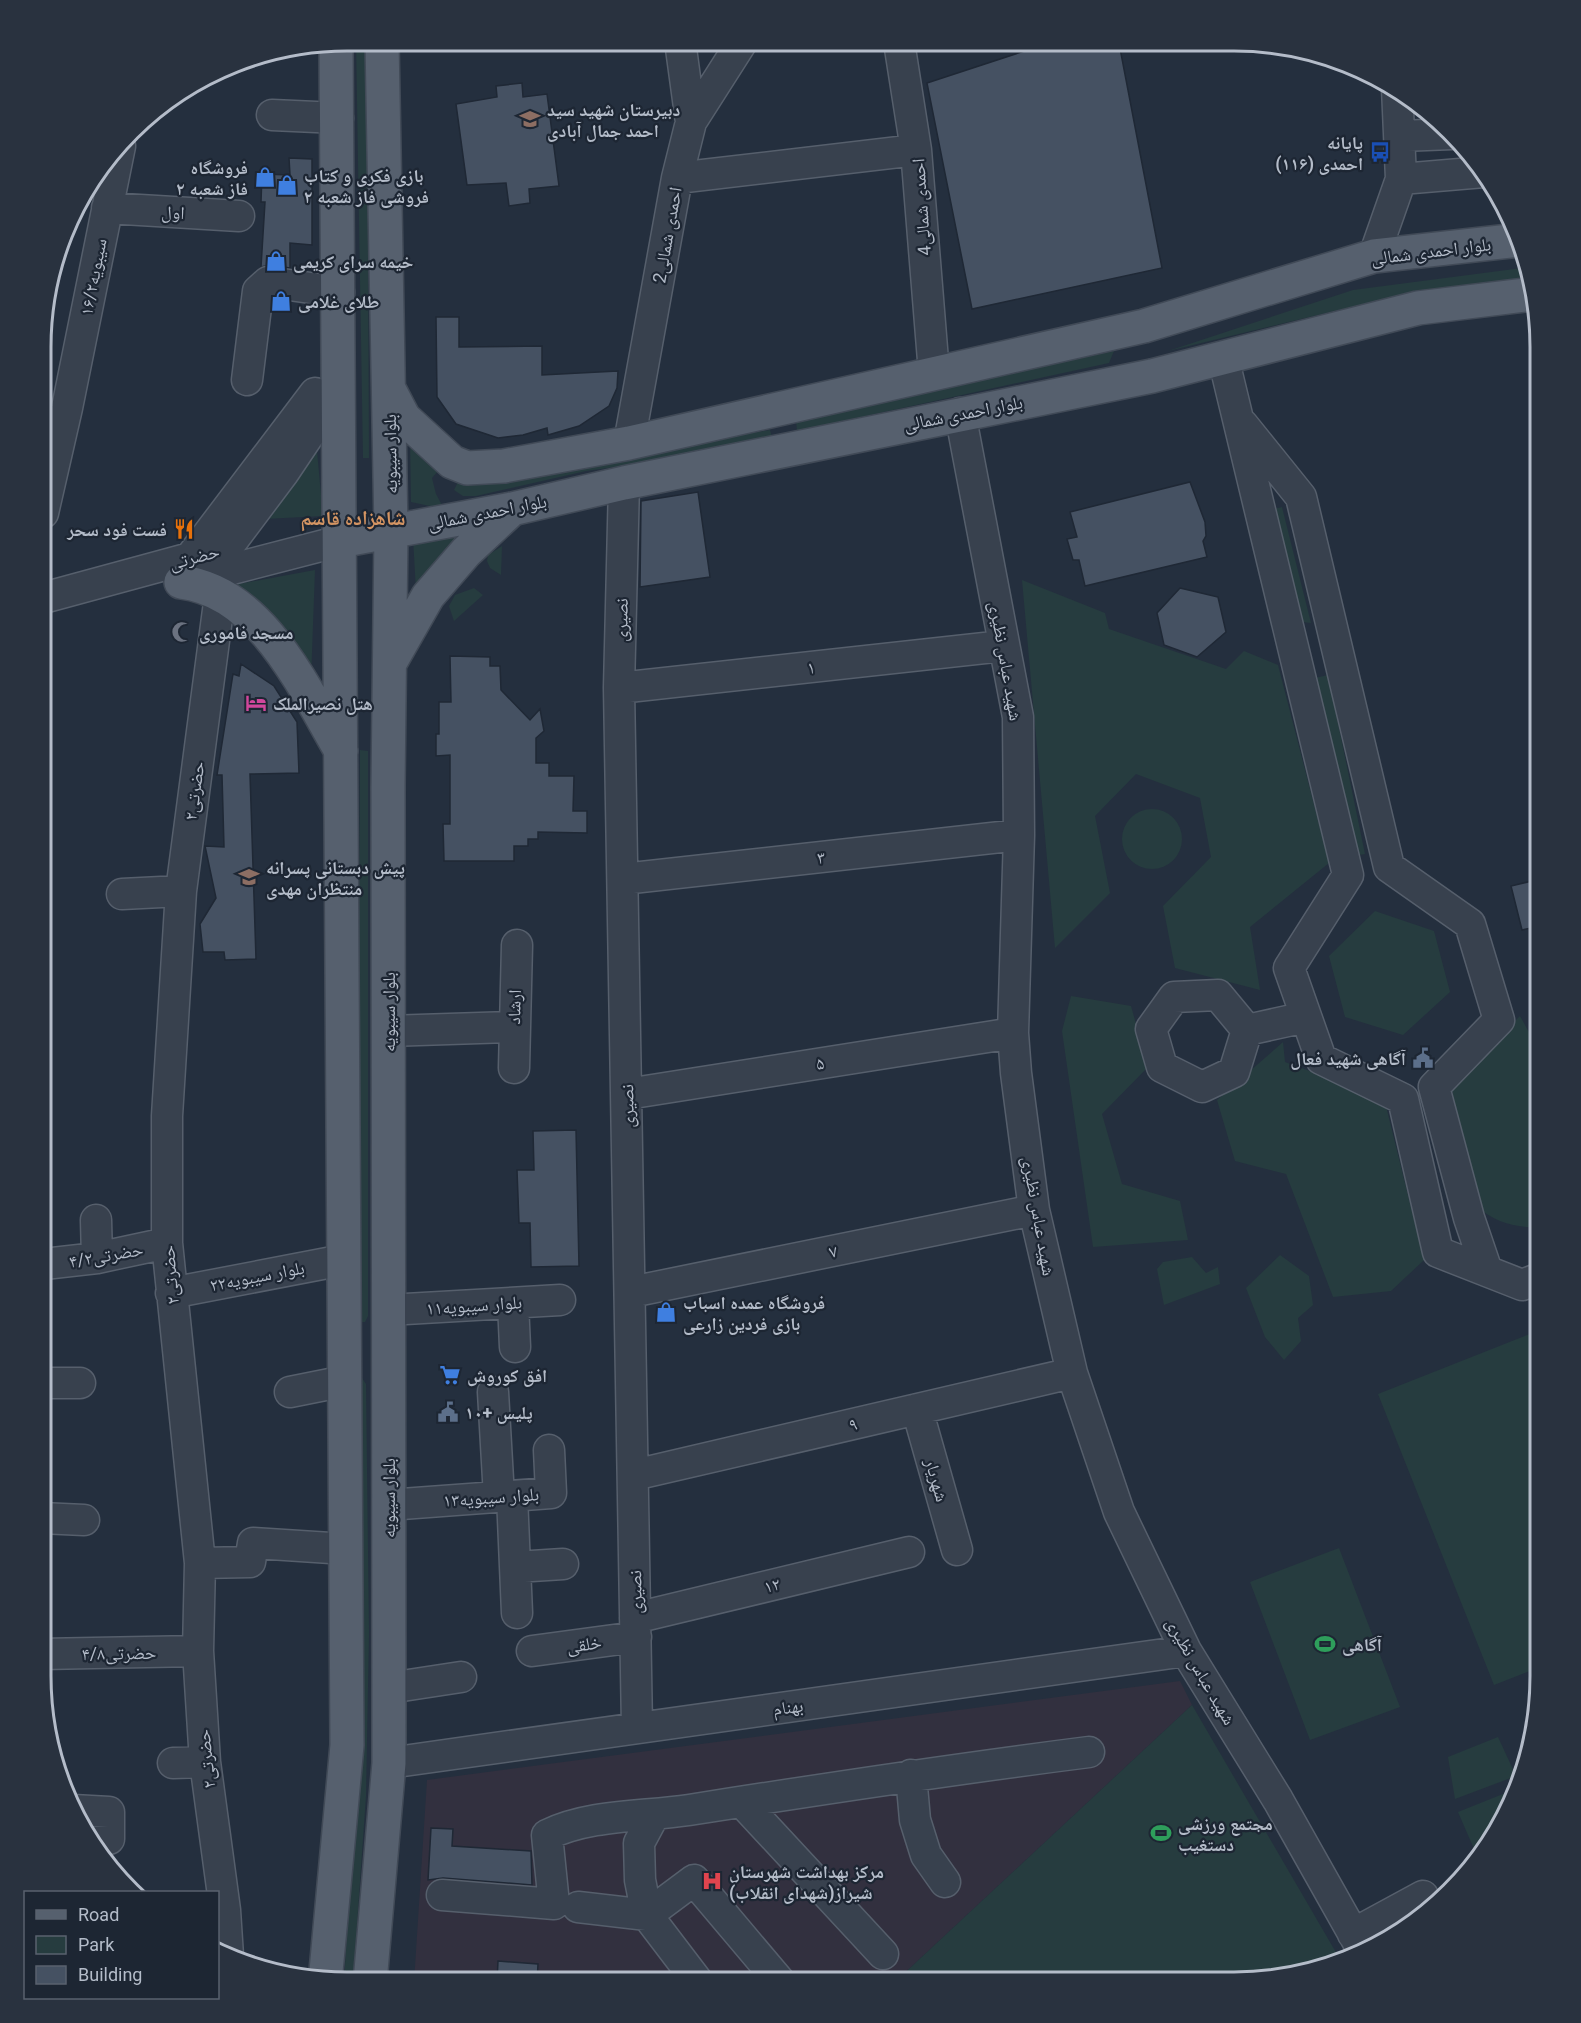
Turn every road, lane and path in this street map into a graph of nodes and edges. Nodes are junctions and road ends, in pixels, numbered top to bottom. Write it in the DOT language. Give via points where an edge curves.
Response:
graph roads {
  1 [pos="382,51"];
  2 [pos="681,51"];
  3 [pos="736,51"];
  4 [pos="900,51"];
  5 [pos="336,52"];
  6 [pos="1403,104"];
  7 [pos="272,115"];
  8 [pos="338,118"];
  9 [pos="691,122"];
  10 [pos="1439,134"];
  11 [pos="1401,136"];
  12 [pos="916,150"];
  13 [pos="117,161"];
  14 [pos="1473,173"];
  15 [pos="677,178"];
  16 [pos="1401,179"];
  17 [pos="107,208"];
  18 [pos="239,216"];
  19 [pos="1510,241"];
  20 [pos="1374,256"];
  21 [pos="339,292"];
  22 [pos="1525,295"];
  23 [pos="1144,326"];
  24 [pos="1223,357"];
  25 [pos="934,374"];
  26 [pos="339,376"];
  27 [pos="1152,376"];
  28 [pos="246,380"];
  29 [pos="389,389"];
  30 [pos="960,413"];
  31 [pos="1238,418"];
  32 [pos="629,443"];
  33 [pos="51,478"];
  34 [pos="624,483"];
  35 [pos="512,509"];
  36 [pos="391,531"];
  37 [pos="340,541"];
  38 [pos="185,570"];
  39 [pos="220,595"];
  40 [pos="51,596"];
  41 [pos="1328,610"];
  42 [pos="1284,611"];
  43 [pos="51,615"];
  44 [pos="1003,646"];
  45 [pos="389,665"];
  46 [pos="619,688"];
  47 [pos="1303,688"];
  48 [pos="1348,695"];
  49 [pos="342,752"];
  50 [pos="1019,835"];
  51 [pos="623,879"];
  52 [pos="181,891"];
  53 [pos="122,894"];
  54 [pos="516,945"];
  55 [pos="1306,1017"];
  56 [pos="513,1027"];
  57 [pos="388,1030"];
  58 [pos="1247,1030"];
  59 [pos="1013,1032"];
  60 [pos="514,1068"];
  61 [pos="627,1094"];
  62 [pos="1034,1210"];
  63 [pos="96,1220"];
  64 [pos="167,1243"];
  65 [pos="97,1258"];
  66 [pos="343,1260"];
  67 [pos="51,1263"];
  68 [pos="1488,1271"];
  69 [pos="1530,1282"];
  70 [pos="631,1292"];
  71 [pos="171,1293"];
  72 [pos="560,1300"];
  73 [pos="513,1303"];
  74 [pos="388,1326"];
  75 [pos="345,1344"];
  76 [pos="515,1347"];
  77 [pos="1072,1373"];
  78 [pos="345,1381"];
  79 [pos="51,1383"];
  80 [pos="80,1383"];
  81 [pos="290,1392"];
  82 [pos="493,1392"];
  83 [pos="917,1409"];
  84 [pos="549,1450"];
  85 [pos="634,1474"];
  86 [pos="505,1496"];
  87 [pos="388,1505"];
  88 [pos="51,1518"];
  89 [pos="84,1520"];
  90 [pos="346,1548"];
  91 [pos="957,1550"];
  92 [pos="909,1552"];
  93 [pos="200,1563"];
  94 [pos="563,1564"];
  95 [pos="516,1567"];
  96 [pos="517,1613"];
  97 [pos="635,1628"];
  98 [pos="532,1651"];
  99 [pos="1186,1651"];
  100 [pos="198,1652"];
  101 [pos="51,1654"];
  102 [pos="461,1677"];
  103 [pos="389,1688"];
  104 [pos="637,1728"];
  105 [pos="1089,1752"];
  106 [pos="205,1762"];
  107 [pos="173,1763"];
  108 [pos="389,1763"];
  109 [pos="911,1775"];
  110 [pos="742,1802"];
  111 [pos="84,1811"];
  112 [pos="654,1815"];
  113 [pos="109,1839"];
  114 [pos="945,1882"];
  115 [pos="442,1894"];
  116 [pos="1423,1896"];
  117 [pos="578,1907"];
  118 [pos="647,1915"];
  119 [pos="1358,1943"];
  120 [pos="227,1946"];
  121 [pos="883,1954"];
  122 [pos="326,1971"];
  123 [pos="371,1972"];
  124 [pos="690,1972"];
  125 [pos="772,1972"];
  1 -- 29 [label="main road, بلوار سیبویه"];
  2 -- 9 [label="street"];
  3 -- 9 [label="street, 2احمدی شمالی"];
  4 -- 12 [label="street, 4احمدی شمالی"];
  5 -- 8 [label="main road"];
  6 -- 11 [label="street"];
  7 -- 8 [label="street"];
  8 -- 21 [label="main road"];
  9 -- 15 [label="street, 2احمدی شمالی"];
  10 -- 11 [label="street"];
  11 -- 16 [label="street"];
  12 -- 15 [label="street"];
  12 -- 25 [label="street, 4احمدی شمالی"];
  13 -- 17 [label="street, سیبویه۱۶/۲"];
  14 -- 16 [label="street"];
  15 -- 32 [label="street, 2احمدی شمالی"];
  16 -- 20 [label="street"];
  17 -- 18 [label="street, اول"];
  17 -- 33 [label="street, سیبویه۱۶/۲"];
  19 -- 20 [label="main road, بلوار احمدی شمالی"];
  20 -- 23 [label="main road, بلوار احمدی شمالی"];
  21 -- 26 [label="main road"];
  21 -- 28 [label="street" via="268,282 262,285"];
  22 -- 24 [label="main road, بلوار احمدی شمالی" via="1418,308"];
  23 -- 25 [label="main road, بلوار احمدی شمالی"];
  23 -- 27 [label="main road"];
  24 -- 27 [label="main road, بلوار احمدی شمالی"];
  24 -- 31 [label="street"];
  25 -- 32 [label="main road, بلوار احمدی شمالی"];
  26 -- 37 [label="main road"];
  26 -- 38 [label="street"];
  27 -- 30 [label="main road, بلوار احمدی شمالی"];
  29 -- 32 [label="main road, بلوار احمدی شمالی" via="404,418 452,462 467,468 504,466"];
  29 -- 36 [label="main road, بلوار سیبویه"];
  30 -- 34 [label="main road, بلوار احمدی شمالی"];
  30 -- 44 [label="street, شهید عباس نظیری"];
  31 -- 41 [label="street" via="1302,497"];
  31 -- 42 [label="street"];
  34 -- 35 [label="main road, بلوار احمدی شمالی"];
  34 -- 46 [label="street, نصیری"];
  35 -- 36 [label="main road, بلوار احمدی شمالی"];
  35 -- 45 [label="main road" via="466,552 428,596"];
  36 -- 37 [label="main road, بلوار احمدی شمالی"];
  36 -- 45 [label="main road, بلوار سیبویه"];
  37 -- 38 [label="street, حضرتی"];
  37 -- 49 [label="main road"];
  38 -- 39 [label="main road"];
  38 -- 40 [label="street, حضرتی"];
  38 -- 43 [label="street, حضرتی"];
  39 -- 49 [label="main road" via="264,630"];
  39 -- 52 [label="street, حضرتی۲"];
  41 -- 42 [label="street" via="1323,625 1313,636 1300,633"];
  41 -- 48 [label="street"];
  42 -- 47 [label="street"];
  44 -- 46 [label="street, ۱"];
  44 -- 50 [label="street, شهید عباس نظیری" via="1018,717"];
  45 -- 57 [label="main road, بلوار سیبویه"];
  46 -- 51 [label="street, نصیری"];
  47 -- 48 [label="street" via="1308,671 1322,661 1333,668"];
  47 -- 55 [label="street" via="1348,875 1290,968"];
  48 -- 68 [label="street" via="1389,867 1470,924 1499,1020 1434,1087 1469,1218"];
  49 -- 66 [label="main road"];
  50 -- 51 [label="street, ۳"];
  50 -- 59 [label="street, شهید عباس نظیری"];
  51 -- 61 [label="street, نصیری"];
  52 -- 53 [label="street"];
  52 -- 64 [label="street, حضرتی۲" via="167,1116"];
  54 -- 56 [label="street, ارشاد"];
  55 -- 58 [label="street"];
  55 -- 68 [label="street" via="1321,1059 1403,1099 1438,1252"];
  56 -- 57 [label="street"];
  56 -- 60 [label="street, ارشاد"];
  57 -- 74 [label="main road, بلوار سیبویه"];
  59 -- 61 [label="street, ۵"];
  59 -- 62 [label="street, شهید عباس نظیری"];
  61 -- 70 [label="street, نصیری"];
  62 -- 70 [label="street, ۷"];
  62 -- 77 [label="street, شهید عباس نظیری"];
  63 -- 65 [label="street"];
  64 -- 65 [label="street, حضرتی۴/۲"];
  64 -- 71 [label="street, حضرتی۲"];
  65 -- 67 [label="street, حضرتی۴/۲"];
  66 -- 71 [label="street, بلوار سیبویه۲۲"];
  66 -- 75 [label="main road"];
  68 -- 69 [label="street" via="1522,1285"];
  70 -- 85 [label="street, نصیری"];
  71 -- 93 [label="street, حضرتی۲"];
  72 -- 73 [label="street, بلوار سیبویه۱۱"];
  73 -- 74 [label="street, بلوار سیبویه۱۱"];
  73 -- 76 [label="street"];
  74 -- 75 [label="main road"];
  74 -- 87 [label="main road, بلوار سیبویه"];
  75 -- 78 [label="main road"];
  77 -- 83 [label="street, ۹"];
  77 -- 99 [label="street, شهید عباس نظیری" via="1119,1512"];
  78 -- 81 [label="street"];
  78 -- 90 [label="main road"];
  79 -- 80 [label="street"];
  82 -- 86 [label="street"];
  83 -- 85 [label="street, ۹"];
  83 -- 91 [label="street, شهریار"];
  84 -- 86 [label="street, بلوار سیبویه۱۳" via="551,1493"];
  85 -- 97 [label="street, نصیری"];
  86 -- 87 [label="street, بلوار سیبویه۱۳"];
  86 -- 95 [label="street"];
  87 -- 103 [label="main road, بلوار سیبویه"];
  88 -- 89 [label="street"];
  90 -- 93 [label="street" via="253,1543 250,1562"];
  90 -- 122 [label="main road" via="347,1745"];
  92 -- 97 [label="street, ۱۲"];
  93 -- 100 [label="street, حضرتی۲"];
  94 -- 95 [label="street"];
  95 -- 96 [label="street"];
  97 -- 98 [label="street, خلقی"];
  97 -- 104 [label="street, نصیری"];
  99 -- 104 [label="street, بهنام"];
  99 -- 119 [label="street, شهید عباس نظیری" via="1278,1800"];
  100 -- 101 [label="street, حضرتی۴/۸"];
  100 -- 106 [label="street, حضرتی۲"];
  102 -- 103 [label="street"];
  103 -- 108 [label="main road, بلوار سیبویه"];
  104 -- 108 [label="street, بهنام"];
  105 -- 109 [label="street"];
  106 -- 107 [label="street"];
  106 -- 120 [label="street, حضرتی۲"];
  108 -- 123 [label="main road, بلوار سیبویه"];
  109 -- 110 [label="street"];
  109 -- 114 [label="street" via="915,1820 926,1855"];
  110 -- 112 [label="street"];
  110 -- 121 [label="street"];
  111 -- 113 [label="street" via="109,1812"];
  112 -- 115 [label="street" via="569,1824 547,1835 554,1904"];
  112 -- 118 [label="street" via="639,1843 640,1880"];
  116 -- 119 [label="street"];
  117 -- 118 [label="street"];
  118 -- 124 [label="street"];
  118 -- 125 [label="street" via="694,1880"];
}
